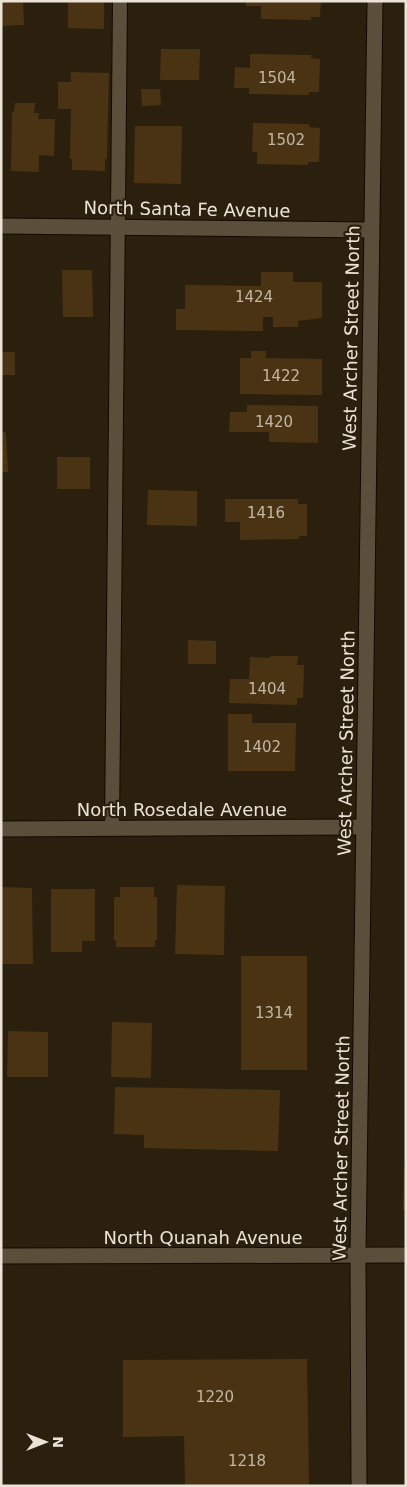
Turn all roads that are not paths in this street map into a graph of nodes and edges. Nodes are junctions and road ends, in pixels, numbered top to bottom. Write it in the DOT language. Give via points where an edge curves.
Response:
graph roads {
  1 [pos="120,1"];
  2 [pos="375,1"];
  3 [pos="1,226"];
  4 [pos="117,227"];
  5 [pos="372,230"];
  6 [pos="364,827"];
  7 [pos="112,828"];
  8 [pos="1,829"];
  9 [pos="358,1255"];
  10 [pos="406,1255"];
  11 [pos="1,1256"];
  12 [pos="359,1486"];
  1 -- 4 [label="lane"];
  2 -- 5 [label="street, West Archer Street North"];
  3 -- 4 [label="street, North Santa Fe Avenue"];
  4 -- 5 [label="street, North Santa Fe Avenue"];
  4 -- 7 [label="lane"];
  5 -- 6 [label="street, West Archer Street North"];
  6 -- 7 [label="street, North Rosedale Avenue"];
  6 -- 9 [label="street, West Archer Street North"];
  7 -- 8 [label="street, North Rosedale Avenue"];
  9 -- 10 [label="street, North Quanah Avenue"];
  9 -- 11 [label="street, North Quanah Avenue"];
  9 -- 12 [label="street, West Archer Street North"];
}
